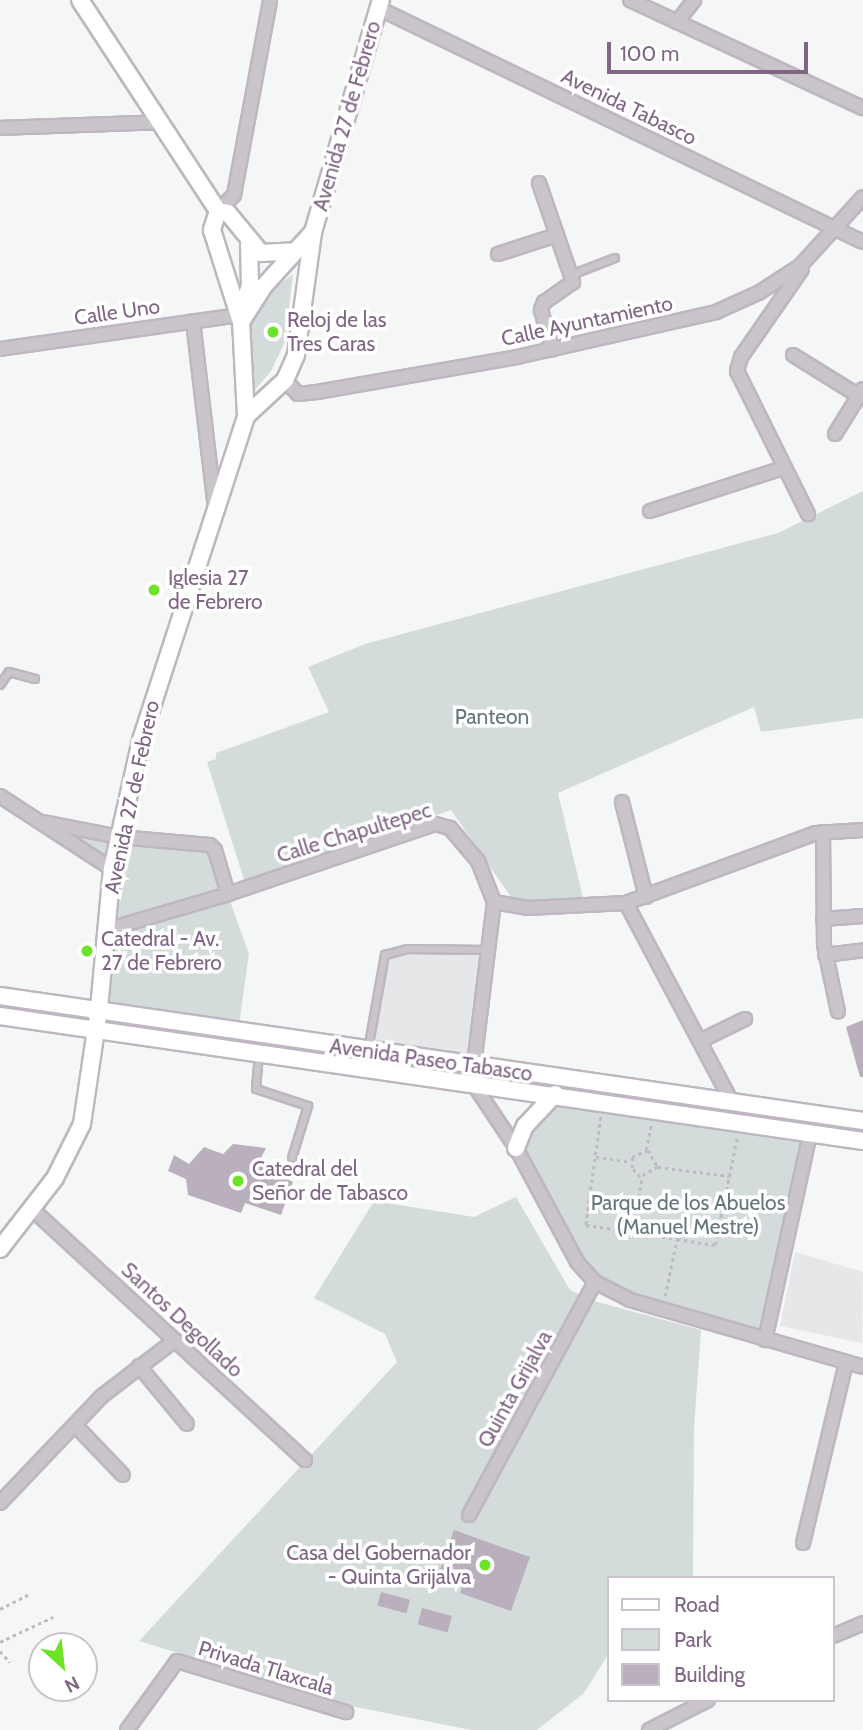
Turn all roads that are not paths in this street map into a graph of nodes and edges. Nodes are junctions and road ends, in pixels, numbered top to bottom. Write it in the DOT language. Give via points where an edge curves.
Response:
graph roads {
  1 [pos="80,0"];
  2 [pos="270,0"];
  3 [pos="630,0"];
  4 [pos="694,0"];
  5 [pos="380,4"];
  6 [pos="677,22"];
  7 [pos="863,108"];
  8 [pos="161,122"];
  9 [pos="0,128"];
  10 [pos="539,183"];
  11 [pos="863,197"];
  12 [pos="218,211"];
  13 [pos="837,230"];
  14 [pos="313,232"];
  15 [pos="557,235"];
  16 [pos="863,242"];
  17 [pos="249,243"];
  18 [pos="295,251"];
  19 [pos="498,254"];
  20 [pos="810,257"];
  21 [pos="615,258"];
  22 [pos="571,275"];
  23 [pos="240,318"];
  24 [pos="193,321"];
  25 [pos="0,349"];
  26 [pos="552,349"];
  27 [pos="793,355"];
  28 [pos="285,380"];
  29 [pos="861,392"];
  30 [pos="246,416"];
  31 [pos="835,434"];
  32 [pos="783,468"];
  33 [pos="215,510"];
  34 [pos="650,511"];
  35 [pos="808,514"];
  36 [pos="35,679"];
  37 [pos="0,685"];
  38 [pos="0,796"];
  39 [pos="622,802"];
  40 [pos="42,822"];
  41 [pos="863,830"];
  42 [pos="823,832"];
  43 [pos="119,837"];
  44 [pos="112,869"];
  45 [pos="228,894"];
  46 [pos="646,897"];
  47 [pos="494,902"];
  48 [pos="626,903"];
  49 [pos="863,916"];
  50 [pos="822,919"];
  51 [pos="106,930"];
  52 [pos="488,950"];
  53 [pos="863,950"];
  54 [pos="825,955"];
  55 [pos="0,996"];
  56 [pos="99,1009"];
  57 [pos="838,1012"];
  58 [pos="0,1016"];
  59 [pos="745,1019"];
  60 [pos="96,1030"];
  61 [pos="702,1040"];
  62 [pos="368,1051"];
  63 [pos="259,1053"];
  64 [pos="472,1075"];
  65 [pos="555,1094"];
  66 [pos="730,1100"];
  67 [pos="863,1121"];
  68 [pos="810,1133"];
  69 [pos="863,1141"];
  70 [pos="516,1148"];
  71 [pos="292,1158"];
  72 [pos="32,1209"];
  73 [pos="0,1249"];
  74 [pos="595,1282"];
  75 [pos="175,1339"];
  76 [pos="765,1340"];
  77 [pos="846,1362"];
  78 [pos="139,1366"];
  79 [pos="863,1367"];
  80 [pos="75,1424"];
  81 [pos="187,1424"];
  82 [pos="305,1460"];
  83 [pos="122,1475"];
  84 [pos="0,1503"];
  85 [pos="469,1515"];
  86 [pos="803,1543"];
  87 [pos="863,1623"];
  88 [pos="835,1635"];
  89 [pos="704,1702"];
  90 [pos="346,1712"];
  91 [pos="127,1730"];
  92 [pos="649,1730"];
  1 -- 8 [label="main road"];
  2 -- 12 [label="street" via="234,195"];
  3 -- 6 [label="street"];
  4 -- 6 [label="street"];
  5 -- 13 [label="street, Avenida Tabasco"];
  5 -- 14 [label="main road, Avenida 27 de Febrero"];
  6 -- 7 [label="street"];
  8 -- 9 [label="street"];
  8 -- 12 [label="main road"];
  10 -- 15 [label="street"];
  11 -- 13 [label="street, Calle Ayuntamiento"];
  12 -- 17 [label="main road" via="235,220"];
  12 -- 23 [label="main road" via="212,230"];
  13 -- 16 [label="street, Avenida Tabasco"];
  13 -- 20 [label="street, Calle Ayuntamiento"];
  14 -- 18 [label="main road, Avenida 27 de Febrero"];
  14 -- 28 [label="main road, Avenida 27 de Febrero" via="301,338"];
  15 -- 19 [label="street"];
  15 -- 22 [label="street"];
  17 -- 18 [label="main road" via="270,255"];
  17 -- 23 [label="main road" via="250,286"];
  18 -- 23 [label="main road, Avenida 27 de Febrero"];
  20 -- 26 [label="street, Calle Ayuntamiento" via="770,286 723,309"];
  20 -- 32 [label="street" via="737,367"];
  21 -- 22 [label="lane"];
  22 -- 26 [label="street" via="572,286 544,302 541,310"];
  23 -- 24 [label="street, Calle Uno"];
  23 -- 30 [label="main road, Avenida 27 de Febrero"];
  24 -- 25 [label="street, Calle Uno"];
  24 -- 33 [label="street"];
  26 -- 28 [label="street, Calle Ayuntamiento" via="310,394 295,392"];
  27 -- 29 [label="street"];
  28 -- 30 [label="main road, Avenida 27 de Febrero"];
  29 -- 31 [label="street"];
  30 -- 33 [label="main road, Avenida 27 de Febrero"];
  32 -- 34 [label="street"];
  32 -- 35 [label="street"];
  33 -- 43 [label="main road, Avenida 27 de Febrero" via="156,687"];
  36 -- 37 [label="lane" via="9,672"];
  38 -- 40 [label="street"];
  39 -- 46 [label="street"];
  40 -- 43 [label="street"];
  40 -- 44 [label="street"];
  41 -- 42 [label="street"];
  42 -- 46 [label="street"];
  42 -- 50 [label="street"];
  43 -- 44 [label="main road, Avenida 27 de Febrero"];
  43 -- 45 [label="street" via="209,845 215,850"];
  44 -- 51 [label="main road, Avenida 27 de Febrero"];
  45 -- 47 [label="street, Calle Chapultepec" via="444,823 478,861"];
  45 -- 51 [label="street, Calle Chapultepec"];
  46 -- 48 [label="street"];
  47 -- 48 [label="street" via="527,908"];
  47 -- 52 [label="street, Calle Chapultepec"];
  48 -- 61 [label="street"];
  49 -- 50 [label="street"];
  50 -- 54 [label="street"];
  51 -- 56 [label="main road, Avenida 27 de Febrero"];
  52 -- 62 [label="lane" via="407,949 385,955"];
  52 -- 64 [label="street, Calle Chapultepec"];
  53 -- 54 [label="street"];
  54 -- 57 [label="street"];
  55 -- 56 [label="main road, Avenida Paseo Tabasco"];
  56 -- 60 [label="main road, Avenida 27 de Febrero"];
  56 -- 62 [label="main road, Avenida Paseo Tabasco"];
  58 -- 60 [label="main road, Avenida Paseo Tabasco"];
  59 -- 61 [label="street"];
  60 -- 63 [label="main road, Avenida Paseo Tabasco"];
  60 -- 72 [label="main road, Avenida 27 de Febrero" via="79,1134"];
  61 -- 66 [label="street"];
  62 -- 64 [label="main road, Avenida Paseo Tabasco"];
  63 -- 64 [label="main road, Avenida Paseo Tabasco"];
  63 -- 71 [label="lane" via="256,1089 308,1106"];
  64 -- 65 [label="main road, Avenida Paseo Tabasco"];
  64 -- 66 [label="main road, Avenida Paseo Tabasco"];
  64 -- 70 [label="street"];
  65 -- 68 [label="main road, Avenida Paseo Tabasco"];
  65 -- 70 [label="main road" via="525,1126"];
  66 -- 67 [label="main road, Avenida Paseo Tabasco"];
  68 -- 69 [label="main road, Avenida Paseo Tabasco"];
  68 -- 76 [label="street"];
  70 -- 74 [label="street" via="577,1262"];
  72 -- 73 [label="main road, Avenida 27 de Febrero"];
  72 -- 75 [label="street, Santos Degollado"];
  74 -- 76 [label="street" via="662,1310"];
  74 -- 85 [label="street, Quinta Grijalva"];
  75 -- 78 [label="street"];
  75 -- 82 [label="street, Santos Degollado"];
  76 -- 77 [label="street"];
  77 -- 79 [label="street"];
  77 -- 86 [label="street"];
  78 -- 80 [label="street"];
  78 -- 81 [label="street"];
  80 -- 83 [label="street"];
  80 -- 84 [label="street"];
  87 -- 88 [label="street"];
  89 -- 92 [label="street"];
  90 -- 91 [label="street, Privada Tlaxcala" via="177,1661"];
}
